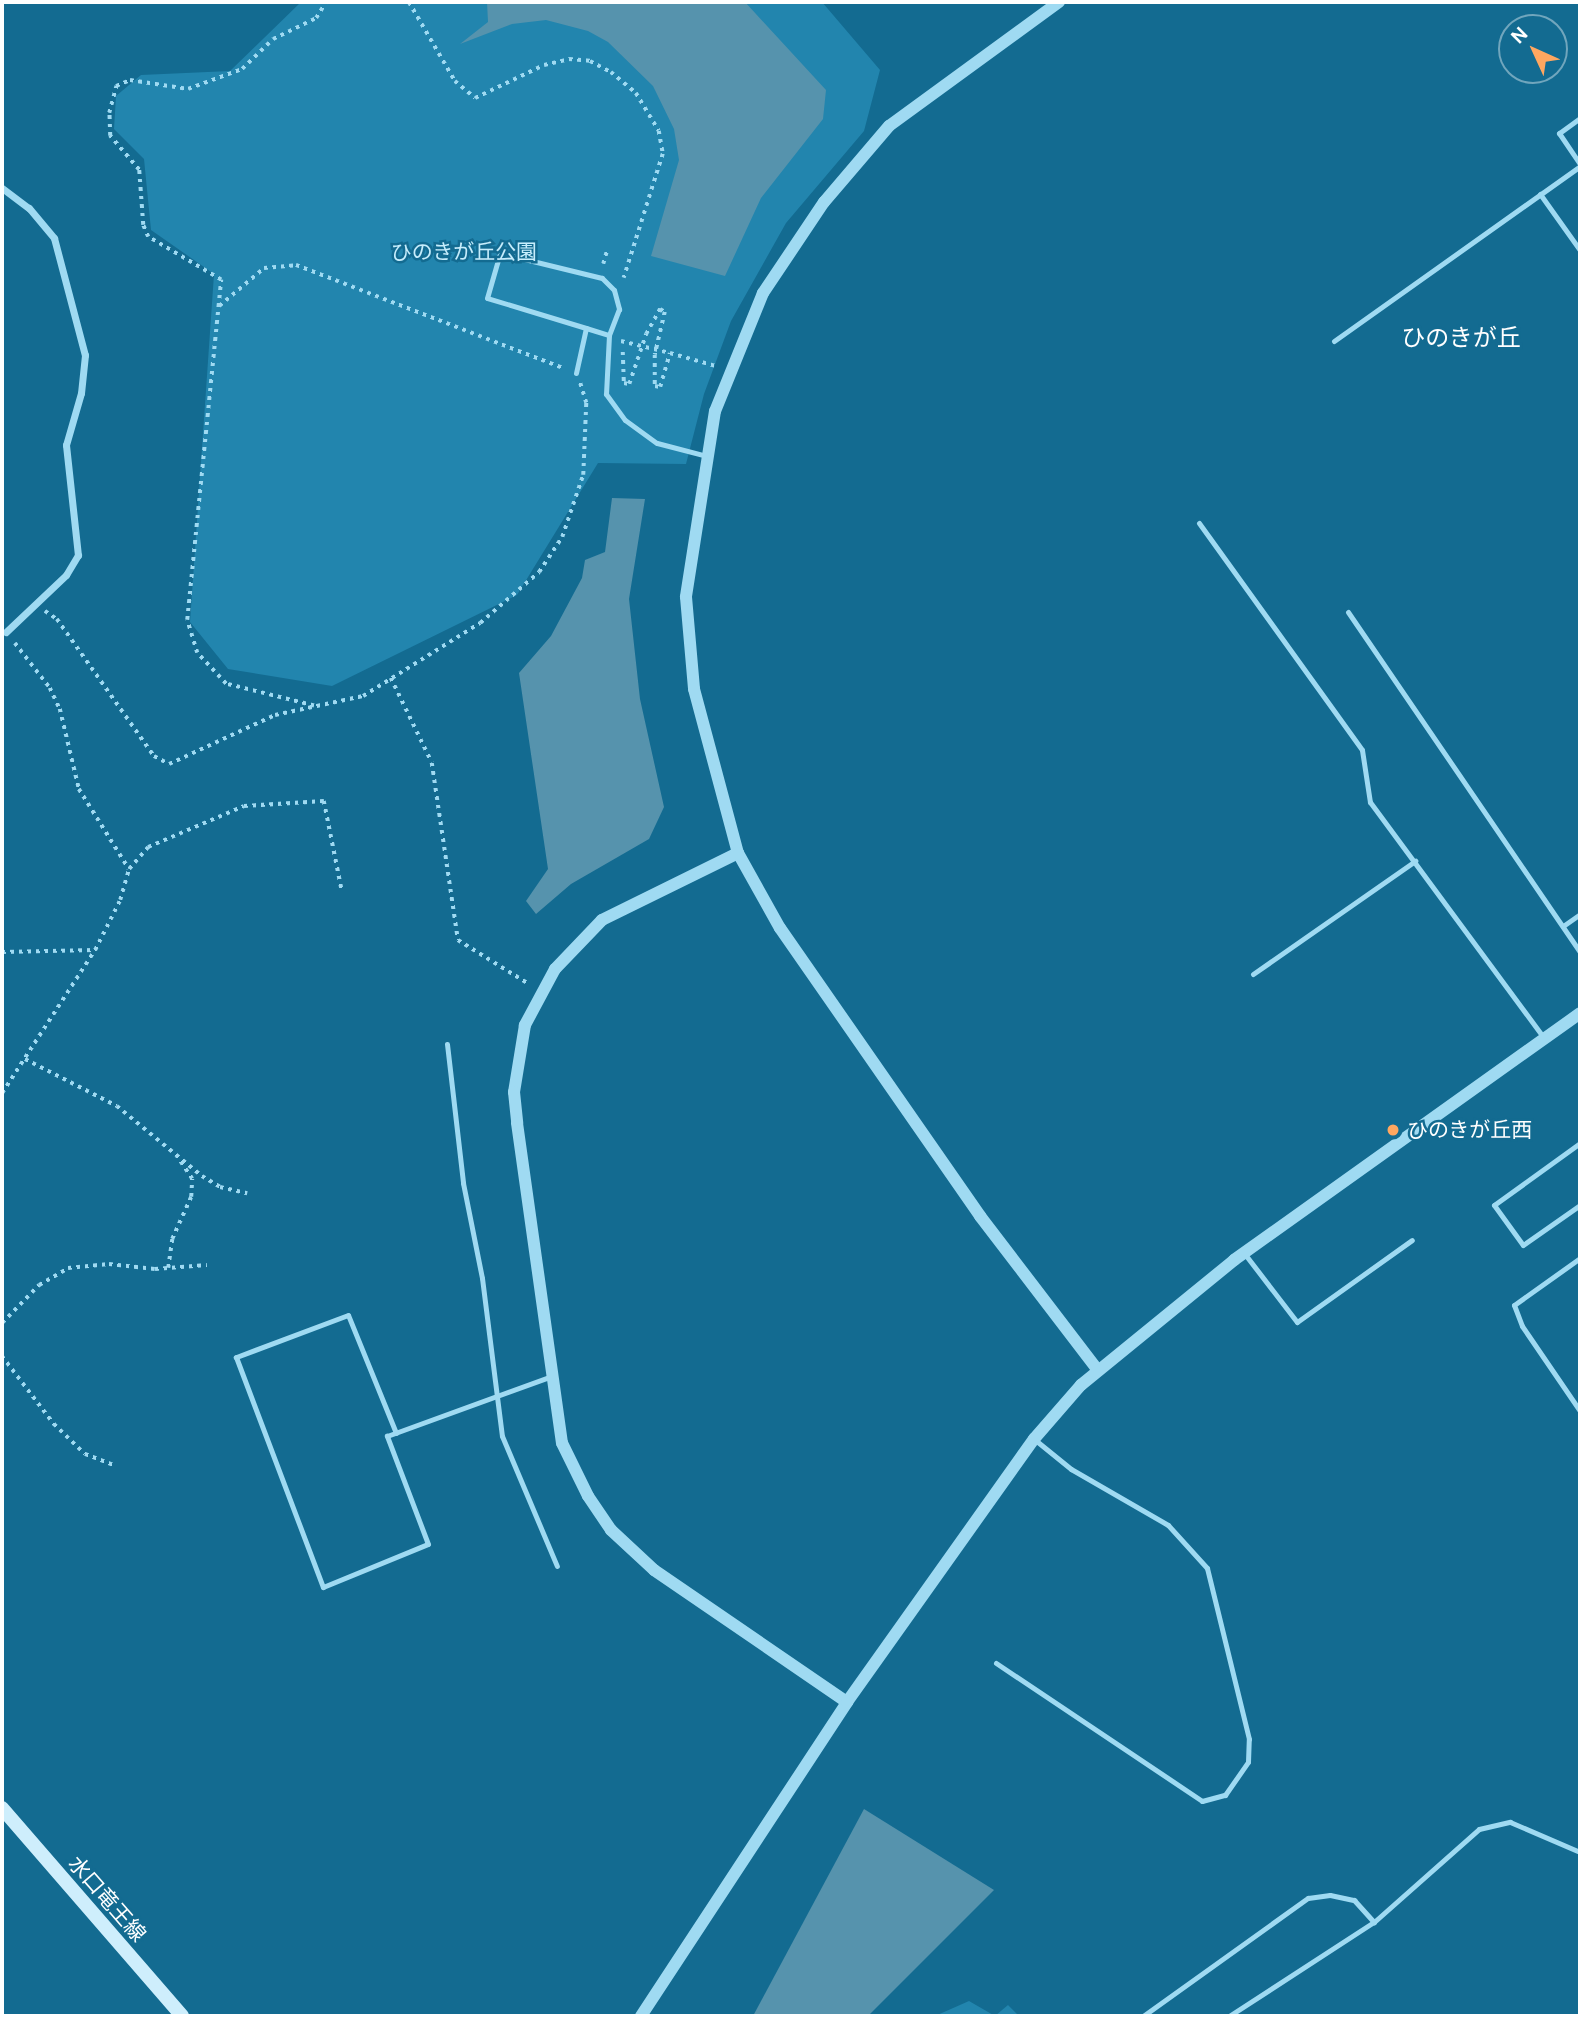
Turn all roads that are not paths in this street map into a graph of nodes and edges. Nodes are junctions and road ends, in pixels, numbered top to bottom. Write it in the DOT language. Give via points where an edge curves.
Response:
graph roads {
  1 [pos="1050,4"];
  2 [pos="1580,118"];
  3 [pos="1580,165"];
  4 [pos="2,188"];
  5 [pos="1541,194"];
  6 [pos="1580,250"];
  7 [pos="586,328"];
  8 [pos="609,335"];
  9 [pos="1334,341"];
  10 [pos="576,373"];
  11 [pos="707,456"];
  12 [pos="1199,523"];
  13 [pos="1348,612"];
  14 [pos="6,632"];
  15 [pos="738,853"];
  16 [pos="1415,861"];
  17 [pos="1580,914"];
  18 [pos="1563,926"];
  19 [pos="1580,952"];
  20 [pos="1253,974"];
  21 [pos="1580,1013"];
  22 [pos="1545,1039"];
  23 [pos="447,1044"];
  24 [pos="1580,1143"];
  25 [pos="1580,1205"];
  26 [pos="1412,1240"];
  27 [pos="1244,1253"];
  28 [pos="1580,1258"];
  29 [pos="1097,1369"];
  30 [pos="552,1376"];
  31 [pos="494,1395"];
  32 [pos="1580,1410"];
  33 [pos="396,1433"];
  34 [pos="1034,1439"];
  35 [pos="557,1566"];
  36 [pos="996,1663"];
  37 [pos="847,1702"];
  38 [pos="2,1808"];
  39 [pos="1580,1852"];
  40 [pos="1374,1922"];
  41 [pos="182,2016"];
  42 [pos="641,2016"];
  43 [pos="1143,2016"];
  44 [pos="1229,2016"];
  1 -- 11 [label="street" via="888,126 824,202 763,293 715,411"];
  2 -- 3 [label="lane" via="1559,133"];
  3 -- 5 [label="lane"];
  4 -- 14 [label="street" via="29,208 54,238 85,355 81,393 66,444 78,555 66,575"];
  5 -- 6 [label="lane"];
  5 -- 9 [label="lane"];
  7 -- 8 [label="lane"];
  7 -- 8 [label="lane" via="488,298 500,253 602,278 614,290 619,309"];
  7 -- 10 [label="lane"];
  8 -- 11 [label="lane" via="606,394 625,420 657,443"];
  11 -- 15 [label="street" via="685,597 694,689"];
  12 -- 16 [label="lane" via="1362,751 1370,802"];
  13 -- 18 [label="lane"];
  15 -- 29 [label="street" via="803,961 980,1216"];
  15 -- 30 [label="street" via="602,920 540,991 525,1025 514,1092"];
  16 -- 20 [label="lane"];
  16 -- 22 [label="lane"];
  17 -- 18 [label="lane"];
  18 -- 19 [label="lane"];
  21 -- 22 [label="street"];
  22 -- 27 [label="street"];
  23 -- 31 [label="lane" via="463,1183 482,1279"];
  24 -- 25 [label="lane" via="1494,1205 1523,1245"];
  26 -- 27 [label="lane" via="1297,1322"];
  27 -- 29 [label="street"];
  28 -- 32 [label="lane" via="1514,1305 1522,1326"];
  29 -- 34 [label="street"];
  30 -- 31 [label="lane"];
  30 -- 37 [label="street" via="562,1443 611,1530 654,1570"];
  31 -- 33 [label="lane"];
  31 -- 35 [label="lane" via="502,1436"];
  33 -- 33 [label="lane" via="387,1436 428,1544 323,1587 236,1357 348,1315"];
  34 -- 36 [label="lane" via="1071,1469 1168,1525 1207,1568 1249,1739 1248,1762 1224,1794 1202,1801"];
  34 -- 37 [label="street"];
  37 -- 42 [label="street"];
  38 -- 41 [label="main road, 水口竜王線"];
  39 -- 40 [label="lane" via="1510,1822 1479,1829"];
  40 -- 43 [label="lane" via="1353,1900 1330,1895 1308,1898"];
  40 -- 44 [label="lane"];
}
